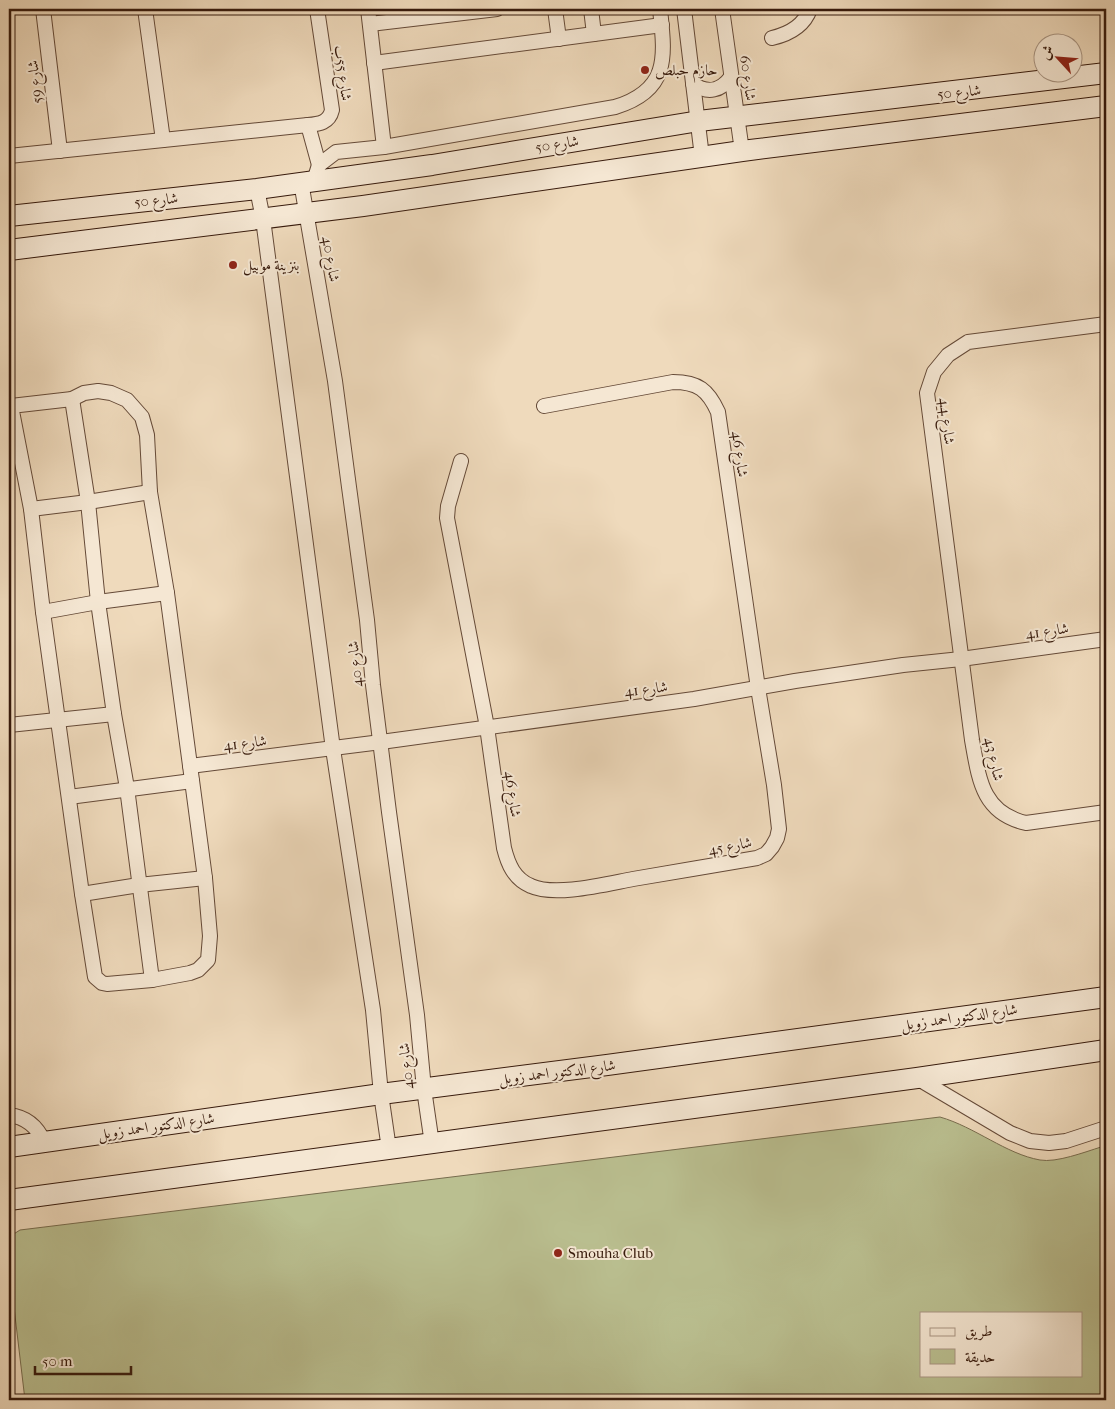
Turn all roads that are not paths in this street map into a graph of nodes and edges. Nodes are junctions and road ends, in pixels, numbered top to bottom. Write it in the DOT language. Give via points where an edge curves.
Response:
graph roads {
  1 [pos="43,9"];
  2 [pos="146,9"];
  3 [pos="318,9"];
  4 [pos="368,9"];
  5 [pos="497,9"];
  6 [pos="555,9"];
  7 [pos="591,9"];
  8 [pos="660,9"];
  9 [pos="684,9"];
  10 [pos="722,9"];
  11 [pos="810,9"];
  12 [pos="370,24"];
  13 [pos="662,25"];
  14 [pos="594,34"];
  15 [pos="772,38"];
  16 [pos="559,39"];
  17 [pos="374,63"];
  18 [pos="1106,74"];
  19 [pos="731,77"];
  20 [pos="693,84"];
  21 [pos="1106,106"];
  22 [pos="737,117"];
  23 [pos="699,121"];
  24 [pos="308,125"];
  25 [pos="163,140"];
  26 [pos="384,147"];
  27 [pos="60,151"];
  28 [pos="742,151"];
  29 [pos="9,156"];
  30 [pos="702,157"];
  31 [pos="311,176"];
  32 [pos="257,189"];
  33 [pos="306,213"];
  34 [pos="9,216"];
  35 [pos="263,220"];
  36 [pos="9,250"];
  37 [pos="1106,324"];
  38 [pos="72,398"];
  39 [pos="10,406"];
  40 [pos="544,406"];
  41 [pos="462,461"];
  42 [pos="150,492"];
  43 [pos="88,502"];
  44 [pos="31,509"];
  45 [pos="167,593"];
  46 [pos="98,602"];
  47 [pos="43,612"];
  48 [pos="1106,639"];
  49 [pos="961,659"];
  50 [pos="758,688"];
  51 [pos="114,714"];
  52 [pos="59,721"];
  53 [pos="9,725"];
  54 [pos="487,727"];
  55 [pos="381,742"];
  56 [pos="333,748"];
  57 [pos="190,766"];
  58 [pos="192,781"];
  59 [pos="127,788"];
  60 [pos="69,797"];
  61 [pos="1106,812"];
  62 [pos="205,878"];
  63 [pos="139,885"];
  64 [pos="531,886"];
  65 [pos="82,894"];
  66 [pos="152,980"];
  67 [pos="1106,997"];
  68 [pos="1106,1050"];
  69 [pos="917,1078"];
  70 [pos="424,1089"];
  71 [pos="381,1094"];
  72 [pos="9,1115"];
  73 [pos="1106,1128"];
  74 [pos="44,1142"];
  75 [pos="432,1144"];
  76 [pos="9,1147"];
  77 [pos="389,1149"];
  78 [pos="9,1200"];
  1 -- 27 [label="street, شارع 59"];
  2 -- 25 [label="street"];
  3 -- 24 [label="street, شارع 55ب" via="332,110 325,122"];
  4 -- 12 [label="street"];
  5 -- 12 [label="street"];
  6 -- 16 [label="street"];
  7 -- 14 [label="street"];
  8 -- 13 [label="street"];
  9 -- 20 [label="street"];
  10 -- 19 [label="street, شارع 60"];
  11 -- 15 [label="street" via="793,30"];
  12 -- 17 [label="street"];
  13 -- 14 [label="street"];
  13 -- 26 [label="street" via="663,62 657,78 632,102"];
  14 -- 16 [label="street"];
  16 -- 17 [label="street"];
  17 -- 26 [label="street"];
  18 -- 22 [label="street, شارع 50"];
  19 -- 20 [label="street" via="721,88 714,90"];
  19 -- 22 [label="street, شارع 60"];
  20 -- 23 [label="street"];
  21 -- 28 [label="street, شارع 50"];
  22 -- 23 [label="street, شارع 50"];
  22 -- 28 [label="street, شارع 60"];
  23 -- 30 [label="street"];
  23 -- 31 [label="street, شارع 50" via="432,165"];
  24 -- 25 [label="street, شارع 55ب"];
  24 -- 31 [label="street, شارع 40"];
  25 -- 27 [label="street, شارع 55ب"];
  26 -- 31 [label="street" via="336,152"];
  27 -- 29 [label="street, شارع 55ب"];
  28 -- 30 [label="street, شارع 50"];
  30 -- 33 [label="street, شارع 50"];
  31 -- 32 [label="street, شارع 50"];
  31 -- 33 [label="street, شارع 40"];
  32 -- 34 [label="street, شارع 50"];
  32 -- 35 [label="street, شارع 40"];
  33 -- 35 [label="street, شارع 50"];
  33 -- 55 [label="street, شارع 40" via="335,380"];
  35 -- 36 [label="street, شارع 50"];
  35 -- 56 [label="street, شارع 40"];
  37 -- 49 [label="street, شارع 44" via="968,342 948,355 934,372 927,393"];
  38 -- 39 [label="street"];
  38 -- 42 [label="street" via="98,391 128,400 142,417"];
  38 -- 43 [label="street"];
  39 -- 44 [label="street"];
  40 -- 50 [label="street, شارع 46" via="673,382 688,382 702,388 712,399 718,412"];
  41 -- 54 [label="street, شارع 46" via="447,518"];
  42 -- 43 [label="street"];
  42 -- 45 [label="street"];
  43 -- 44 [label="street"];
  43 -- 46 [label="street"];
  44 -- 47 [label="street"];
  45 -- 46 [label="street"];
  45 -- 57 [label="street"];
  46 -- 47 [label="street"];
  46 -- 51 [label="street"];
  47 -- 52 [label="street"];
  48 -- 49 [label="street, شارع 41"];
  49 -- 50 [label="street, شارع 41"];
  49 -- 61 [label="street, شارع 43" via="978,772 984,792 994,807 1009,818 1026,823"];
  50 -- 54 [label="street, شارع 41"];
  50 -- 64 [label="street, شارع 45" via="778,829 777,838 766,854 575,889 542,890"];
  51 -- 52 [label="street"];
  51 -- 59 [label="street"];
  52 -- 53 [label="street"];
  52 -- 60 [label="street"];
  54 -- 55 [label="street, شارع 41"];
  54 -- 64 [label="street, شارع 46" via="507,862 513,872"];
  55 -- 56 [label="street, شارع 41"];
  55 -- 70 [label="street, شارع 40"];
  56 -- 57 [label="street, شارع 41"];
  56 -- 71 [label="street, شارع 40" via="373,1010"];
  57 -- 58 [label="street"];
  58 -- 59 [label="street"];
  58 -- 62 [label="street"];
  59 -- 60 [label="street"];
  59 -- 63 [label="street"];
  60 -- 65 [label="street"];
  62 -- 63 [label="street"];
  62 -- 66 [label="street" via="210,936 208,960 190,974"];
  63 -- 65 [label="street"];
  63 -- 66 [label="street"];
  65 -- 66 [label="street" via="95,977 108,984"];
  67 -- 70 [label="street, شارع الدكتور احمد زويل"];
  68 -- 69 [label="street"];
  69 -- 73 [label="street" via="1010,1133 1030,1141 1066,1141"];
  69 -- 75 [label="street"];
  70 -- 71 [label="street, شارع الدكتور احمد زويل"];
  70 -- 75 [label="street, شارع 40"];
  71 -- 74 [label="street, شارع الدكتور احمد زويل"];
  71 -- 77 [label="street, شارع 40"];
  72 -- 74 [label="street" via="30,1122"];
  74 -- 76 [label="street, شارع الدكتور احمد زويل"];
  75 -- 77 [label="street"];
  77 -- 78 [label="street"];
}
